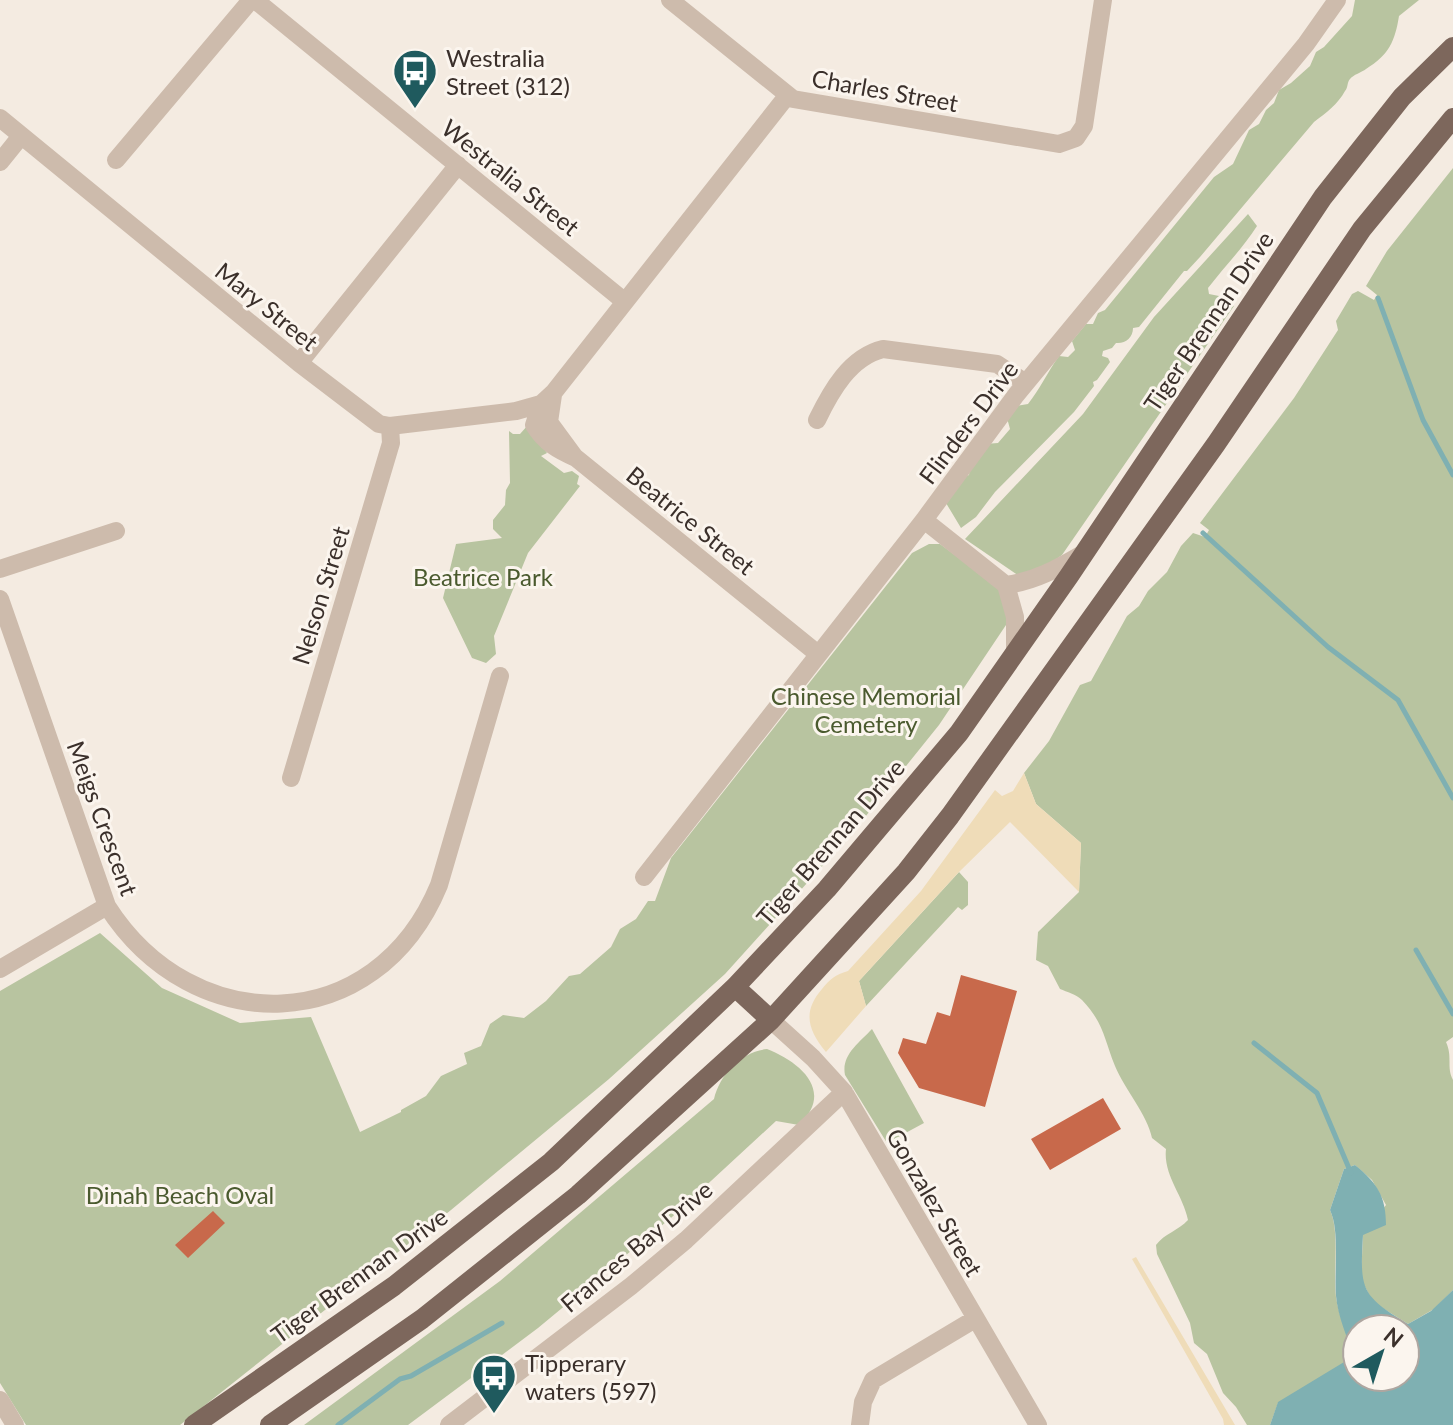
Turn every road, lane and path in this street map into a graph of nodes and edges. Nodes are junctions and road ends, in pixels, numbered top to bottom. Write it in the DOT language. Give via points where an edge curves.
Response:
graph roads {
  1 [pos="253,0"];
  2 [pos="670,0"];
  3 [pos="1103,0"];
  4 [pos="1337,0"];
  5 [pos="1453,47"];
  6 [pos="787,96"];
  7 [pos="0,118"];
  8 [pos="1453,118"];
  9 [pos="21,136"];
  10 [pos="116,160"];
  11 [pos="0,162"];
  12 [pos="458,165"];
  13 [pos="624,301"];
  14 [pos="299,363"];
  15 [pos="1026,383"];
  16 [pos="537,411"];
  17 [pos="817,420"];
  18 [pos="390,426"];
  19 [pos="924,520"];
  20 [pos="116,531"];
  21 [pos="1085,553"];
  22 [pos="0,569"];
  23 [pos="1006,585"];
  24 [pos="0,599"];
  25 [pos="4,625"];
  26 [pos="1015,652"];
  27 [pos="818,654"];
  28 [pos="500,676"];
  29 [pos="291,778"];
  30 [pos="644,877"];
  31 [pos="107,906"];
  32 [pos="0,969"];
  33 [pos="735,987"];
  34 [pos="771,1020"];
  35 [pos="844,1092"];
  36 [pos="975,1319"];
  37 [pos="0,1400"];
  38 [pos="303,1401"];
  39 [pos="15,1425"];
  40 [pos="194,1425"];
  41 [pos="256,1425"];
  42 [pos="270,1425"];
  43 [pos="449,1425"];
  44 [pos="860,1425"];
  45 [pos="1038,1425"];
  1 -- 10 [label="street"];
  1 -- 12 [label="street, Westralia Street"];
  2 -- 6 [label="street, Charles Street"];
  3 -- 6 [label="street, Charles Street" via="1084,126 1076,138 1059,144"];
  4 -- 15 [label="street, Flinders Drive"];
  5 -- 21 [label="main road, Tiger Brennan Drive" via="1402,97 1323,197"];
  6 -- 13 [label="street"];
  7 -- 9 [label="street, Mary Street"];
  8 -- 34 [label="main road" via="1362,229 1216,444 950,816"];
  9 -- 11 [label="street"];
  9 -- 14 [label="street, Mary Street"];
  12 -- 13 [label="street, Westralia Street"];
  12 -- 14 [label="street"];
  13 -- 16 [label="street"];
  14 -- 18 [label="street, Mary Street" via="371,420"];
  15 -- 17 [label="street" via="997,364 883,349 865,355 848,371"];
  15 -- 19 [label="street, Flinders Drive"];
  16 -- 18 [label="street"];
  16 -- 27 [label="street, Beatrice Street" via="576,458"];
  18 -- 29 [label="street, Nelson Street" via="391,443"];
  19 -- 23 [label="street"];
  19 -- 27 [label="street, Flinders Drive"];
  20 -- 22 [label="street"];
  21 -- 23 [label="street" via="1049,574"];
  21 -- 26 [label="main road, Tiger Brennan Drive"];
  23 -- 26 [label="street" via="1015,617"];
  24 -- 25 [label="street, Meigs Crescent"];
  25 -- 31 [label="street, Meigs Crescent"];
  26 -- 33 [label="main road, Tiger Brennan Drive" via="959,733 871,839"];
  27 -- 30 [label="street, Flinders Drive"];
  28 -- 31 [label="street, Meigs Crescent" via="432,904 397,953 373,972 300,1002 231,1000 188,982 151,957"];
  31 -- 32 [label="street"];
  33 -- 34 [label="main road"];
  33 -- 40 [label="main road, Tiger Brennan Drive" via="551,1162 394,1286"];
  34 -- 35 [label="street, Gonzalez Street"];
  34 -- 38 [label="main road" via="578,1195 422,1319"];
  35 -- 36 [label="street, Gonzalez Street"];
  35 -- 43 [label="street, Frances Bay Drive" via="686,1240"];
  36 -- 44 [label="street" via="873,1380"];
  36 -- 45 [label="street, Gonzalez Street"];
  37 -- 39 [label="street"];
  38 -- 41 [label="main road" via="279,1408"];
  38 -- 42 [label="main road"];
}
